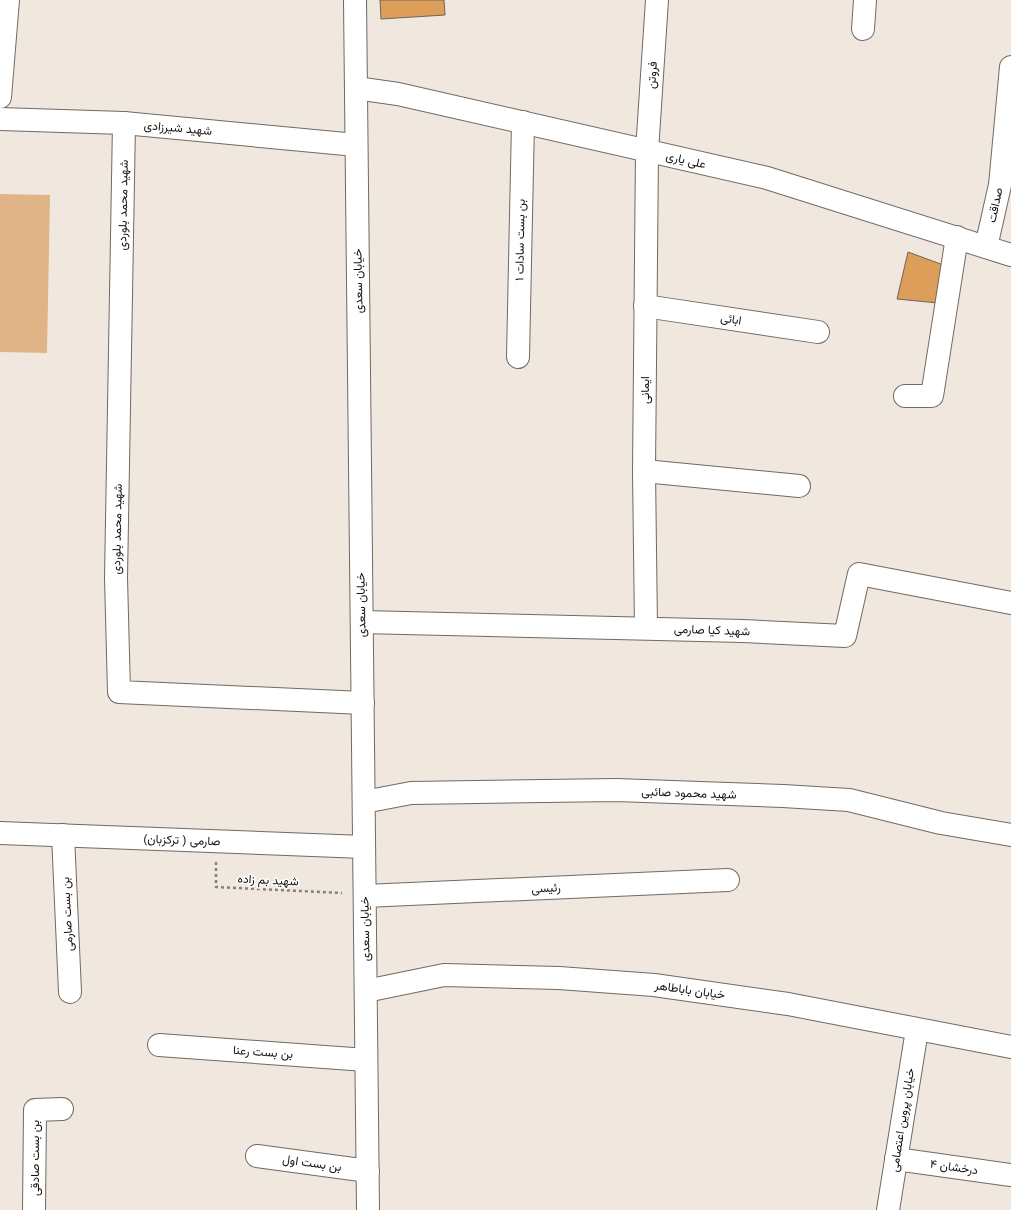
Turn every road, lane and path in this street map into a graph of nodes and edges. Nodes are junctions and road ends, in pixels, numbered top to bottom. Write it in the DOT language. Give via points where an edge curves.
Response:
graph roads {
  1 [pos="8,0"];
  2 [pos="355,0"];
  3 [pos="657,0"];
  4 [pos="866,0"];
  5 [pos="863,29"];
  6 [pos="1011,67"];
  7 [pos="356,88"];
  8 [pos="0,97"];
  9 [pos="0,119"];
  10 [pos="523,122"];
  11 [pos="124,123"];
  12 [pos="356,145"];
  13 [pos="646,151"];
  14 [pos="957,237"];
  15 [pos="986,247"];
  16 [pos="1011,255"];
  17 [pos="645,306"];
  18 [pos="818,332"];
  19 [pos="518,357"];
  20 [pos="905,396"];
  21 [pos="644,472"];
  22 [pos="800,486"];
  23 [pos="1011,603"];
  24 [pos="362,622"];
  25 [pos="646,628"];
  26 [pos="362,703"];
  27 [pos="364,802"];
  28 [pos="0,833"];
  29 [pos="1011,835"];
  30 [pos="63,836"];
  31 [pos="216,842"];
  32 [pos="364,847"];
  33 [pos="728,880"];
  34 [pos="365,895"];
  35 [pos="366,991"];
  36 [pos="70,992"];
  37 [pos="917,1030"];
  38 [pos="159,1045"];
  39 [pos="1011,1047"];
  40 [pos="366,1060"];
  41 [pos="62,1109"];
  42 [pos="257,1156"];
  43 [pos="896,1158"];
  44 [pos="368,1171"];
  45 [pos="1011,1175"];
  46 [pos="34,1210"];
  47 [pos="368,1210"];
  48 [pos="888,1210"];
  1 -- 8 [label="street"];
  2 -- 7 [label="street, خیابان سعدی"];
  3 -- 13 [label="street, فروتن"];
  4 -- 5 [label="street"];
  6 -- 15 [label="street, صداقت" via="1000,185"];
  7 -- 10 [label="street, علی یاری" via="398,94"];
  7 -- 12 [label="street, خیابان سعدی"];
  9 -- 11 [label="street, شهید شیرزادی"];
  10 -- 13 [label="street, علی یاری"];
  10 -- 19 [label="street, بن بست سادات ۱"];
  11 -- 12 [label="street, شهید شیرزادی"];
  11 -- 26 [label="street, شهید محمد بلوردی" via="116,578 119,692"];
  12 -- 24 [label="street, خیابان سعدی"];
  13 -- 14 [label="street, علی یاری" via="767,178"];
  13 -- 17 [label="street, ایمانی"];
  14 -- 15 [label="street, علی یاری"];
  14 -- 20 [label="street" via="932,396"];
  15 -- 16 [label="street, علی یاری"];
  17 -- 18 [label="street, ابائی"];
  17 -- 21 [label="street, ایمانی"];
  21 -- 22 [label="street"];
  21 -- 25 [label="street, ایمانی"];
  23 -- 25 [label="street, شهید کیا صارمی" via="859,574 845,636"];
  24 -- 25 [label="street, شهید کیا صارمی"];
  24 -- 26 [label="street, خیابان سعدی"];
  26 -- 27 [label="street, خیابان سعدی"];
  27 -- 29 [label="street, شهید محمود صائبی" via="411,793 616,790 783,796 849,800 941,823"];
  27 -- 32 [label="street, خیابان سعدی"];
  28 -- 30 [label="street, صارمی ( ترکزبان)"];
  30 -- 31 [label="street, صارمی ( ترکزبان)"];
  30 -- 36 [label="street, بن بست صارمی"];
  31 -- 32 [label="street, صارمی ( ترکزبان)"];
  31 -- 34 [label="path, شهید بم زاده" via="216,887"];
  32 -- 34 [label="street, خیابان سعدی"];
  33 -- 34 [label="street, رئیسی"];
  34 -- 35 [label="street, خیابان سعدی"];
  35 -- 37 [label="street, خیابان باباطاهر" via="444,975 567,978 654,985 788,1004"];
  35 -- 40 [label="street, خیابان سعدی"];
  37 -- 39 [label="street, خیابان باباطاهر"];
  37 -- 43 [label="street, خیابان پروین اعتصامی"];
  38 -- 40 [label="street, بن بست رعنا"];
  40 -- 44 [label="street, خیابان سعدی"];
  41 -- 46 [label="street, بن بست صادقی" via="35,1110"];
  42 -- 44 [label="street, بن بست اول"];
  43 -- 45 [label="street, درخشان ۴"];
  43 -- 48 [label="street, خیابان پروین اعتصامی"];
  44 -- 47 [label="street, خیابان سعدی"];
}
